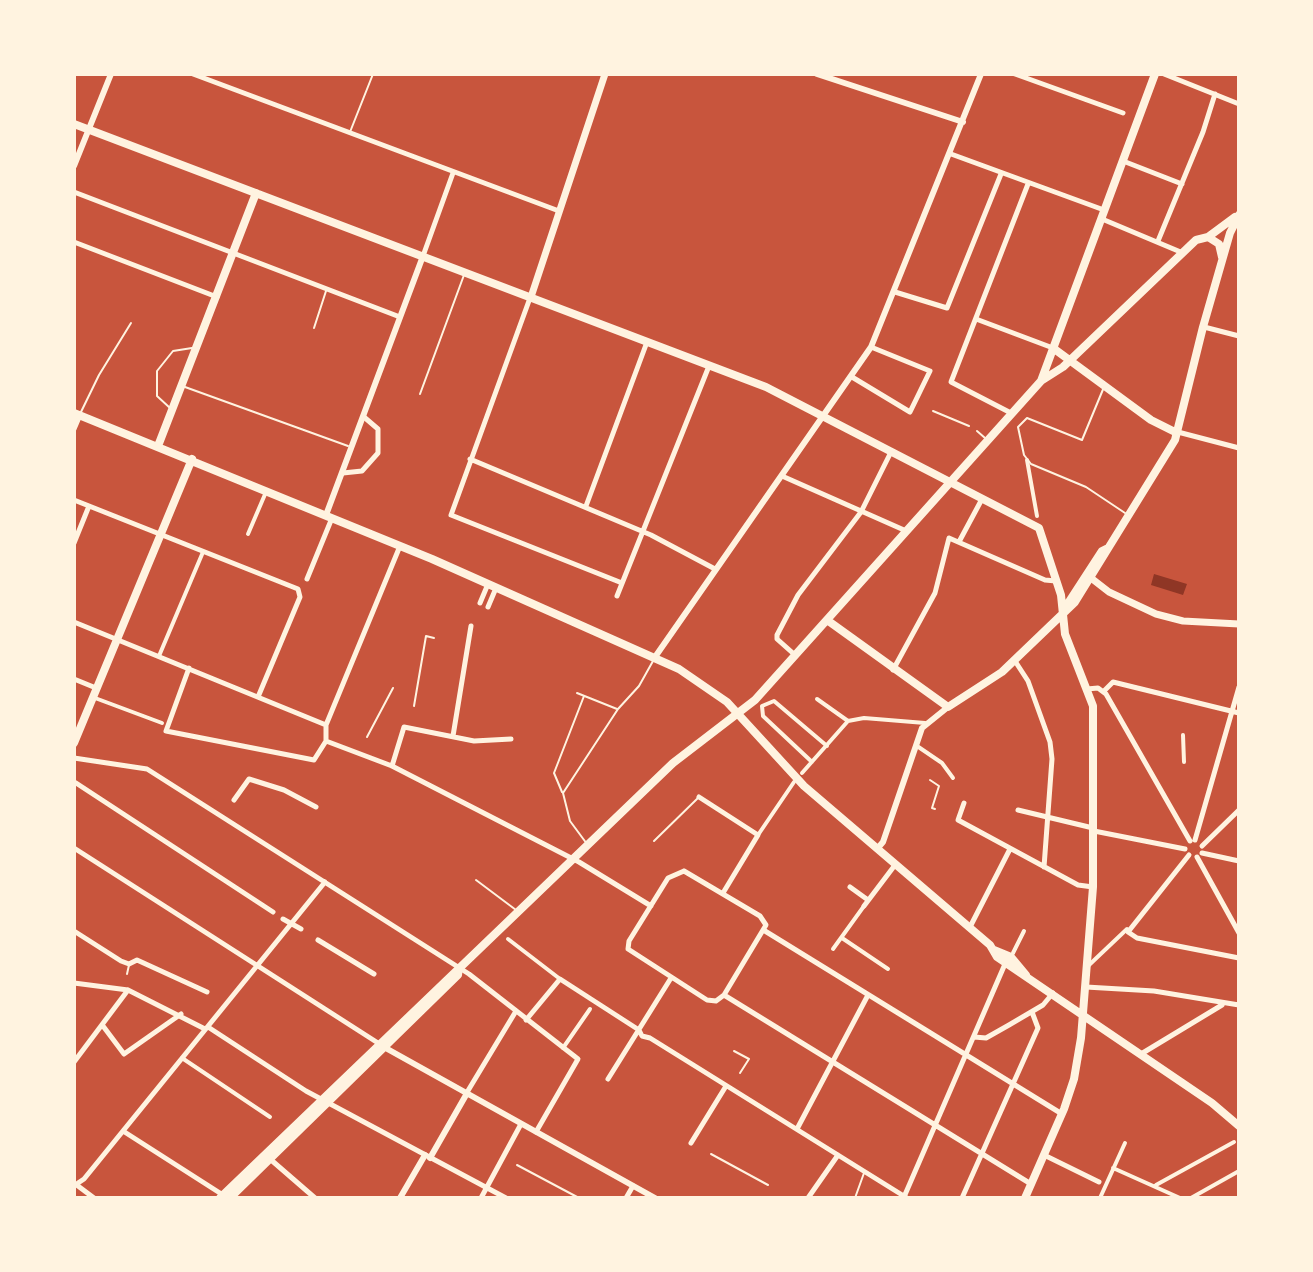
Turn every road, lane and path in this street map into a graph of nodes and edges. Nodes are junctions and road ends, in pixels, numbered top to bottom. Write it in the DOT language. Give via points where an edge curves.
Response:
graph roads {
  1 [pos="111,74"];
  2 [pos="193,74"];
  3 [pos="373,74"];
  4 [pos="605,74"];
  5 [pos="817,74"];
  6 [pos="981,74"];
  7 [pos="1015,74"];
  8 [pos="1155,74"];
  9 [pos="1164,74"];
  10 [pos="1215,94"];
  11 [pos="1239,104"];
  12 [pos="1123,113"];
  13 [pos="963,122"];
  14 [pos="74,124"];
  15 [pos="87,129"];
  16 [pos="350,134"];
  17 [pos="951,154"];
  18 [pos="1123,161"];
  19 [pos="74,166"];
  20 [pos="453,173"];
  21 [pos="1001,174"];
  22 [pos="1028,184"];
  23 [pos="1182,184"];
  24 [pos="74,192"];
  25 [pos="256,193"];
  26 [pos="560,211"];
  27 [pos="1239,214"];
  28 [pos="1103,215"];
  29 [pos="1208,237"];
  30 [pos="1158,241"];
  31 [pos="74,242"];
  32 [pos="234,253"];
  33 [pos="1183,253"];
  34 [pos="423,256"];
  35 [pos="1223,258"];
  36 [pos="465,272"];
  37 [pos="327,289"];
  38 [pos="895,292"];
  39 [pos="217,297"];
  40 [pos="531,297"];
  41 [pos="400,317"];
  42 [pos="976,319"];
  43 [pos="131,323"];
  44 [pos="1203,327"];
  45 [pos="314,328"];
  46 [pos="1239,336"];
  47 [pos="647,342"];
  48 [pos="871,347"];
  49 [pos="1053,348"];
  50 [pos="197,350"];
  51 [pos="1068,360"];
  52 [pos="709,366"];
  53 [pos="852,377"];
  54 [pos="1041,381"];
  55 [pos="1104,386"];
  56 [pos="184,387"];
  57 [pos="420,394"];
  58 [pos="173,410"];
  59 [pos="933,411"];
  60 [pos="1011,413"];
  61 [pos="77,414"];
  62 [pos="823,415"];
  63 [pos="364,417"];
  64 [pos="969,426"];
  65 [pos="74,429"];
  66 [pos="977,431"];
  67 [pos="1176,432"];
  68 [pos="987,440"];
  69 [pos="158,446"];
  70 [pos="353,448"];
  71 [pos="1239,448"];
  72 [pos="891,452"];
  73 [pos="192,459"];
  74 [pos="470,459"];
  75 [pos="1027,460"];
  76 [pos="343,473"];
  77 [pos="782,476"];
  78 [pos="948,481"];
  79 [pos="266,490"];
  80 [pos="982,498"];
  81 [pos="74,500"];
  82 [pos="89,506"];
  83 [pos="586,506"];
  84 [pos="861,512"];
  85 [pos="329,516"];
  86 [pos="1037,516"];
  87 [pos="1131,516"];
  88 [pos="904,530"];
  89 [pos="161,533"];
  90 [pos="644,533"];
  91 [pos="248,534"];
  92 [pos="960,540"];
  93 [pos="74,543"];
  94 [pos="400,546"];
  95 [pos="204,550"];
  96 [pos="715,569"];
  97 [pos="1087,575"];
  98 [pos="307,579"];
  99 [pos="1057,581"];
  100 [pos="622,583"];
  101 [pos="492,586"];
  102 [pos="617,596"];
  103 [pos="480,603"];
  104 [pos="488,607"];
  105 [pos="1063,612"];
  106 [pos="827,620"];
  107 [pos="74,622"];
  108 [pos="1239,624"];
  109 [pos="471,626"];
  110 [pos="478,629"];
  111 [pos="434,638"];
  112 [pos="470,638"];
  113 [pos="116,639"];
  114 [pos="460,645"];
  115 [pos="468,647"];
  116 [pos="159,656"];
  117 [pos="796,656"];
  118 [pos="655,657"];
  119 [pos="1015,660"];
  120 [pos="189,668"];
  121 [pos="893,670"];
  122 [pos="74,679"];
  123 [pos="1239,687"];
  124 [pos="393,688"];
  125 [pos="1087,690"];
  126 [pos="1104,691"];
  127 [pos="95,692"];
  128 [pos="577,693"];
  129 [pos="584,696"];
  130 [pos="258,697"];
  131 [pos="817,699"];
  132 [pos="414,706"];
  133 [pos="948,707"];
  134 [pos="618,709"];
  135 [pos="1232,711"];
  136 [pos="738,713"];
  137 [pos="1239,713"];
  138 [pos="848,721"];
  139 [pos="162,723"];
  140 [pos="925,723"];
  141 [pos="326,725"];
  142 [pos="1183,735"];
  143 [pos="453,736"];
  144 [pos="367,737"];
  145 [pos="511,739"];
  146 [pos="326,741"];
  147 [pos="74,743"];
  148 [pos="915,745"];
  149 [pos="827,746"];
  150 [pos="74,758"];
  151 [pos="812,762"];
  152 [pos="1184,762"];
  153 [pos="392,766"];
  154 [pos="802,773"];
  155 [pos="953,778"];
  156 [pos="930,780"];
  157 [pos="794,782"];
  158 [pos="76,783"];
  159 [pos="563,793"];
  160 [pos="699,797"];
  161 [pos="234,800"];
  162 [pos="964,803"];
  163 [pos="316,807"];
  164 [pos="935,809"];
  165 [pos="1018,810"];
  166 [pos="1239,810"];
  167 [pos="226,811"];
  168 [pos="222,817"];
  169 [pos="1048,818"];
  170 [pos="1094,830"];
  171 [pos="758,835"];
  172 [pos="1192,840"];
  173 [pos="654,841"];
  174 [pos="587,845"];
  175 [pos="74,848"];
  176 [pos="877,849"];
  177 [pos="1010,849"];
  178 [pos="1187,852"];
  179 [pos="1200,852"];
  180 [pos="576,860"];
  181 [pos="1239,861"];
  182 [pos="896,864"];
  183 [pos="1044,867"];
  184 [pos="476,880"];
  185 [pos="325,882"];
  186 [pos="850,887"];
  187 [pos="1093,887"];
  188 [pos="723,893"];
  189 [pos="866,903"];
  190 [pos="651,906"];
  191 [pos="517,911"];
  192 [pos="273,912"];
  193 [pos="283,919"];
  194 [pos="292,923"];
  195 [pos="969,928"];
  196 [pos="301,929"];
  197 [pos="1127,929"];
  198 [pos="74,931"];
  199 [pos="765,931"];
  200 [pos="1024,931"];
  201 [pos="1239,933"];
  202 [pos="842,938"];
  203 [pos="508,939"];
  204 [pos="318,940"];
  205 [pos="833,949"];
  206 [pos="994,950"];
  207 [pos="1013,953"];
  208 [pos="1239,958"];
  209 [pos="826,960"];
  210 [pos="129,964"];
  211 [pos="1005,964"];
  212 [pos="257,965"];
  213 [pos="1087,966"];
  214 [pos="822,967"];
  215 [pos="459,968"];
  216 [pos="888,969"];
  217 [pos="127,974"];
  218 [pos="374,974"];
  219 [pos="1026,975"];
  220 [pos="671,978"];
  221 [pos="560,979"];
  222 [pos="74,983"];
  223 [pos="125,987"];
  224 [pos="1085,987"];
  225 [pos="207,992"];
  226 [pos="1053,993"];
  227 [pos="724,995"];
  228 [pos="868,995"];
  229 [pos="219,1001"];
  230 [pos="225,1005"];
  231 [pos="1222,1005"];
  232 [pos="1239,1005"];
  233 [pos="590,1009"];
  234 [pos="516,1011"];
  235 [pos="1032,1012"];
  236 [pos="181,1014"];
  237 [pos="1083,1015"];
  238 [pos="526,1020"];
  239 [pos="103,1026"];
  240 [pos="207,1028"];
  241 [pos="639,1030"];
  242 [pos="974,1037"];
  243 [pos="381,1045"];
  244 [pos="563,1048"];
  245 [pos="734,1051"];
  246 [pos="1141,1054"];
  247 [pos="967,1057"];
  248 [pos="182,1058"];
  249 [pos="74,1062"];
  250 [pos="833,1062"];
  251 [pos="740,1073"];
  252 [pos="608,1079"];
  253 [pos="1013,1084"];
  254 [pos="730,1086"];
  255 [pos="466,1095"];
  256 [pos="324,1101"];
  257 [pos="1062,1114"];
  258 [pos="270,1117"];
  259 [pos="521,1124"];
  260 [pos="1239,1126"];
  261 [pos="936,1128"];
  262 [pos="797,1129"];
  263 [pos="123,1131"];
  264 [pos="536,1132"];
  265 [pos="1234,1142"];
  266 [pos="1125,1143"];
  267 [pos="694,1144"];
  268 [pos="981,1153"];
  269 [pos="711,1154"];
  270 [pos="838,1155"];
  271 [pos="1044,1155"];
  272 [pos="428,1156"];
  273 [pos="270,1159"];
  274 [pos="517,1165"];
  275 [pos="1113,1168"];
  276 [pos="1239,1171"];
  277 [pos="865,1172"];
  278 [pos="76,1183"];
  279 [pos="1031,1184"];
  280 [pos="1102,1184"];
  281 [pos="768,1185"];
  282 [pos="1156,1185"];
  283 [pos="633,1186"];
  284 [pos="487,1188"];
  285 [pos="225,1197"];
  286 [pos="905,1197"];
  287 [pos="1179,1197"];
  288 [pos="94,1198"];
  289 [pos="315,1198"];
  290 [pos="400,1198"];
  291 [pos="481,1198"];
  292 [pos="506,1198"];
  293 [pos="579,1198"];
  294 [pos="626,1198"];
  295 [pos="655,1198"];
  296 [pos="808,1198"];
  297 [pos="855,1198"];
  298 [pos="962,1198"];
  299 [pos="1025,1198"];
  300 [pos="1100,1198"];
  301 [pos="1191,1198"];
  1 -- 15 [label="street"];
  2 -- 16 [label="street"];
  3 -- 16 [label="lane"];
  4 -- 26 [label="main road"];
  5 -- 13 [label="street"];
  6 -- 13 [label="street"];
  7 -- 12 [label="street"];
  8 -- 18 [label="main road"];
  9 -- 10 [label="street"];
  10 -- 11 [label="street"];
  10 -- 23 [label="street"];
  13 -- 17 [label="street"];
  14 -- 15 [label="main road"];
  15 -- 19 [label="street"];
  15 -- 25 [label="main road"];
  16 -- 20 [label="street"];
  17 -- 21 [label="street"];
  17 -- 38 [label="street"];
  18 -- 23 [label="street"];
  18 -- 28 [label="main road"];
  20 -- 26 [label="street"];
  20 -- 34 [label="street"];
  21 -- 22 [label="street"];
  21 -- 38 [label="street" via="947,308"];
  22 -- 28 [label="street"];
  22 -- 42 [label="street"];
  23 -- 30 [label="street"];
  24 -- 32 [label="street"];
  25 -- 32 [label="main road"];
  25 -- 34 [label="main road"];
  26 -- 40 [label="main road"];
  27 -- 29 [label="main road"];
  27 -- 35 [label="main road"];
  28 -- 30 [label="street"];
  28 -- 49 [label="main road"];
  29 -- 33 [label="main road"];
  29 -- 35 [label="main road" via="1219,244"];
  30 -- 33 [label="street"];
  31 -- 39 [label="street"];
  32 -- 37 [label="street"];
  32 -- 39 [label="main road"];
  33 -- 51 [label="main road"];
  34 -- 36 [label="main road"];
  34 -- 41 [label="street"];
  35 -- 44 [label="main road"];
  36 -- 40 [label="main road"];
  36 -- 57 [label="lane"];
  37 -- 41 [label="street"];
  37 -- 45 [label="lane"];
  38 -- 48 [label="street"];
  39 -- 50 [label="main road"];
  40 -- 47 [label="main road"];
  40 -- 74 [label="street"];
  41 -- 63 [label="street"];
  42 -- 49 [label="street"];
  42 -- 60 [label="street" via="951,382"];
  43 -- 61 [label="lane"];
  44 -- 46 [label="street"];
  44 -- 67 [label="main road"];
  47 -- 52 [label="main road"];
  47 -- 83 [label="street"];
  48 -- 53 [label="street"];
  48 -- 53 [label="street" via="930,371 909,415"];
  49 -- 51 [label="main road"];
  49 -- 54 [label="main road"];
  50 -- 56 [label="main road"];
  50 -- 58 [label="lane" via="173,351 157,371 157,396"];
  51 -- 54 [label="main road"];
  51 -- 55 [label="main road"];
  52 -- 62 [label="main road"];
  52 -- 90 [label="street"];
  53 -- 62 [label="street"];
  54 -- 60 [label="main road"];
  55 -- 67 [label="main road"];
  55 -- 75 [label="lane" via="1082,440 1027,418 1019,422"];
  56 -- 58 [label="main road"];
  56 -- 70 [label="lane"];
  58 -- 69 [label="main road"];
  59 -- 64 [label="lane"];
  60 -- 68 [label="main road"];
  61 -- 65 [label="street"];
  61 -- 69 [label="main road"];
  62 -- 72 [label="main road"];
  62 -- 77 [label="street"];
  63 -- 70 [label="street"];
  63 -- 76 [label="street" via="378,429 380,447 362,471"];
  66 -- 68 [label="lane"];
  67 -- 71 [label="street"];
  67 -- 87 [label="main road"];
  68 -- 78 [label="main road"];
  69 -- 73 [label="main road"];
  70 -- 76 [label="street"];
  72 -- 78 [label="main road"];
  72 -- 84 [label="street"];
  73 -- 79 [label="main road"];
  73 -- 89 [label="main road"];
  74 -- 83 [label="street"];
  74 -- 100 [label="street" via="451,515"];
  75 -- 86 [label="street"];
  75 -- 87 [label="lane" via="1086,487"];
  76 -- 85 [label="street"];
  77 -- 84 [label="street"];
  77 -- 96 [label="street"];
  78 -- 80 [label="main road"];
  78 -- 88 [label="main road"];
  79 -- 85 [label="main road"];
  79 -- 91 [label="street"];
  80 -- 92 [label="street"];
  80 -- 99 [label="main road" via="1039,528"];
  81 -- 82 [label="street"];
  82 -- 89 [label="street"];
  82 -- 93 [label="street"];
  83 -- 90 [label="street"];
  84 -- 88 [label="street"];
  84 -- 117 [label="street" via="798,595 777,635"];
  85 -- 94 [label="main road"];
  85 -- 98 [label="street"];
  87 -- 97 [label="main road"];
  88 -- 106 [label="main road"];
  89 -- 95 [label="street"];
  89 -- 113 [label="main road"];
  90 -- 96 [label="street"];
  90 -- 100 [label="street"];
  92 -- 99 [label="street"];
  92 -- 121 [label="street" via="949,538 935,593"];
  94 -- 101 [label="main road"];
  94 -- 141 [label="street"];
  95 -- 116 [label="street"];
  95 -- 130 [label="street" via="294,587 300,595"];
  96 -- 118 [label="street"];
  97 -- 105 [label="main road"];
  97 -- 108 [label="main road" via="1156,614"];
  99 -- 105 [label="main road"];
  100 -- 102 [label="street"];
  101 -- 103 [label="street"];
  101 -- 104 [label="street"];
  101 -- 118 [label="main road"];
  105 -- 119 [label="main road"];
  105 -- 125 [label="main road" via="1065,634"];
  106 -- 117 [label="main road"];
  106 -- 121 [label="main road"];
  107 -- 113 [label="street"];
  109 -- 112 [label="street"];
  110 -- 112 [label="street"];
  111 -- 132 [label="lane" via="426,636"];
  112 -- 115 [label="street"];
  113 -- 116 [label="street"];
  113 -- 127 [label="main road"];
  114 -- 115 [label="lane"];
  115 -- 143 [label="street"];
  116 -- 120 [label="street"];
  117 -- 136 [label="main road"];
  118 -- 134 [label="lane"];
  118 -- 136 [label="main road" via="720,695"];
  119 -- 133 [label="main road"];
  119 -- 169 [label="street" via="1050,742"];
  120 -- 130 [label="street"];
  120 -- 146 [label="street" via="166,731 314,760"];
  121 -- 133 [label="main road"];
  122 -- 127 [label="street"];
  123 -- 135 [label="street"];
  124 -- 144 [label="lane"];
  125 -- 126 [label="street"];
  125 -- 170 [label="main road"];
  126 -- 135 [label="street" via="1113,682"];
  126 -- 172 [label="street"];
  127 -- 139 [label="street"];
  127 -- 147 [label="main road"];
  128 -- 129 [label="lane"];
  129 -- 134 [label="lane"];
  129 -- 159 [label="lane" via="554,773"];
  130 -- 141 [label="street"];
  131 -- 138 [label="street"];
  133 -- 140 [label="street"];
  134 -- 159 [label="lane"];
  135 -- 137 [label="street"];
  135 -- 172 [label="street"];
  136 -- 174 [label="main road" via="673,763"];
  136 -- 176 [label="main road" via="804,786"];
  138 -- 140 [label="street"];
  138 -- 149 [label="street"];
  140 -- 148 [label="street"];
  141 -- 146 [label="street"];
  142 -- 152 [label="street"];
  143 -- 145 [label="street"];
  143 -- 153 [label="street" via="411,724 404,727"];
  146 -- 153 [label="street"];
  148 -- 155 [label="street" via="942,763"];
  148 -- 176 [label="street"];
  149 -- 151 [label="street"];
  149 -- 151 [label="street" via="774,701 762,706 763,716"];
  150 -- 168 [label="street" via="143,767"];
  151 -- 154 [label="street"];
  153 -- 180 [label="street"];
  156 -- 164 [label="lane" via="939,786"];
  157 -- 171 [label="street"];
  158 -- 192 [label="street"];
  159 -- 174 [label="lane" via="570,821"];
  160 -- 171 [label="street"];
  160 -- 173 [label="lane"];
  161 -- 163 [label="street" via="249,779"];
  162 -- 177 [label="street" via="958,820"];
  165 -- 169 [label="street"];
  166 -- 179 [label="street"];
  167 -- 168 [label="street"];
  168 -- 185 [label="street"];
  169 -- 170 [label="street"];
  169 -- 183 [label="street"];
  170 -- 178 [label="street"];
  170 -- 187 [label="main road"];
  171 -- 188 [label="street"];
  172 -- 178 [label="street"];
  172 -- 179 [label="street"];
  174 -- 180 [label="main road"];
  175 -- 212 [label="street"];
  176 -- 182 [label="main road"];
  177 -- 183 [label="street"];
  177 -- 195 [label="street"];
  178 -- 179 [label="street"];
  178 -- 197 [label="street"];
  179 -- 181 [label="street"];
  179 -- 201 [label="street"];
  180 -- 190 [label="street"];
  180 -- 191 [label="main road"];
  182 -- 189 [label="street"];
  182 -- 195 [label="main road"];
  183 -- 187 [label="street"];
  184 -- 191 [label="lane"];
  185 -- 194 [label="street"];
  185 -- 215 [label="street"];
  186 -- 189 [label="street"];
  187 -- 213 [label="main road"];
  188 -- 190 [label="street" via="690,873 678,872 668,878"];
  188 -- 199 [label="street" via="760,916"];
  189 -- 202 [label="street"];
  190 -- 220 [label="street" via="628,949"];
  191 -- 215 [label="main road"];
  193 -- 194 [label="street"];
  194 -- 196 [label="street"];
  194 -- 212 [label="street"];
  195 -- 206 [label="main road"];
  197 -- 208 [label="street" via="1137,938"];
  197 -- 213 [label="street"];
  198 -- 210 [label="street"];
  199 -- 214 [label="street"];
  199 -- 227 [label="street"];
  200 -- 207 [label="street"];
  202 -- 205 [label="street"];
  202 -- 216 [label="street"];
  203 -- 221 [label="street"];
  204 -- 218 [label="street"];
  206 -- 211 [label="main road"];
  206 -- 219 [label="main road" via="1011,957"];
  209 -- 214 [label="street"];
  210 -- 217 [label="lane"];
  210 -- 225 [label="street" via="137,960"];
  211 -- 219 [label="main road"];
  211 -- 242 [label="street"];
  212 -- 230 [label="street"];
  212 -- 243 [label="street"];
  213 -- 224 [label="main road"];
  214 -- 228 [label="street"];
  215 -- 234 [label="street"];
  215 -- 243 [label="main road" via="458,975"];
  219 -- 226 [label="main road"];
  220 -- 227 [label="street" via="707,1000"];
  220 -- 241 [label="street"];
  221 -- 238 [label="street"];
  221 -- 241 [label="street"];
  222 -- 223 [label="street"];
  223 -- 236 [label="street"];
  223 -- 239 [label="street"];
  224 -- 231 [label="street" via="1154,991"];
  224 -- 237 [label="main road"];
  226 -- 235 [label="street"];
  226 -- 237 [label="main road"];
  227 -- 250 [label="street"];
  228 -- 247 [label="street"];
  228 -- 250 [label="street"];
  229 -- 230 [label="street"];
  230 -- 240 [label="street"];
  231 -- 232 [label="street"];
  231 -- 246 [label="street"];
  233 -- 244 [label="street"];
  234 -- 238 [label="street"];
  234 -- 255 [label="street"];
  235 -- 242 [label="street" via="986,1038"];
  235 -- 253 [label="street" via="1038,1026"];
  236 -- 239 [label="street" via="124,1054"];
  236 -- 240 [label="street"];
  237 -- 246 [label="main road"];
  237 -- 257 [label="main road" via="1077,1067"];
  238 -- 244 [label="street"];
  239 -- 249 [label="street"];
  240 -- 248 [label="street"];
  240 -- 256 [label="street"];
  241 -- 252 [label="street"];
  241 -- 254 [label="street"];
  242 -- 247 [label="street"];
  243 -- 255 [label="street"];
  243 -- 256 [label="main road"];
  244 -- 264 [label="street" via="578,1059"];
  245 -- 251 [label="lane" via="749,1059"];
  246 -- 260 [label="main road"];
  247 -- 253 [label="street"];
  247 -- 261 [label="street"];
  248 -- 258 [label="street"];
  248 -- 263 [label="street"];
  250 -- 261 [label="street"];
  250 -- 262 [label="street"];
  253 -- 257 [label="street"];
  253 -- 268 [label="street"];
  254 -- 262 [label="street"];
  254 -- 267 [label="street"];
  255 -- 259 [label="street"];
  255 -- 272 [label="street"];
  256 -- 272 [label="street"];
  256 -- 273 [label="main road"];
  256 -- 285 [label="main road" via="285,1130"];
  257 -- 271 [label="main road"];
  259 -- 264 [label="street"];
  259 -- 284 [label="street"];
  261 -- 268 [label="street"];
  261 -- 286 [label="street"];
  262 -- 270 [label="street"];
  263 -- 278 [label="street"];
  263 -- 285 [label="street"];
  264 -- 283 [label="street"];
  265 -- 282 [label="street"];
  266 -- 275 [label="street"];
  268 -- 279 [label="street"];
  268 -- 298 [label="street"];
  269 -- 281 [label="lane"];
  270 -- 277 [label="street"];
  270 -- 296 [label="street"];
  271 -- 279 [label="main road"];
  271 -- 280 [label="street"];
  272 -- 284 [label="street"];
  272 -- 290 [label="street"];
  273 -- 285 [label="main road"];
  273 -- 289 [label="street"];
  274 -- 293 [label="lane"];
  275 -- 280 [label="street"];
  275 -- 282 [label="street"];
  276 -- 301 [label="street"];
  277 -- 286 [label="street"];
  277 -- 297 [label="lane"];
  278 -- 288 [label="street"];
  279 -- 299 [label="main road"];
  280 -- 300 [label="street"];
  282 -- 287 [label="street"];
  283 -- 294 [label="street"];
  283 -- 295 [label="street"];
  284 -- 291 [label="street"];
  284 -- 292 [label="street"];
}
